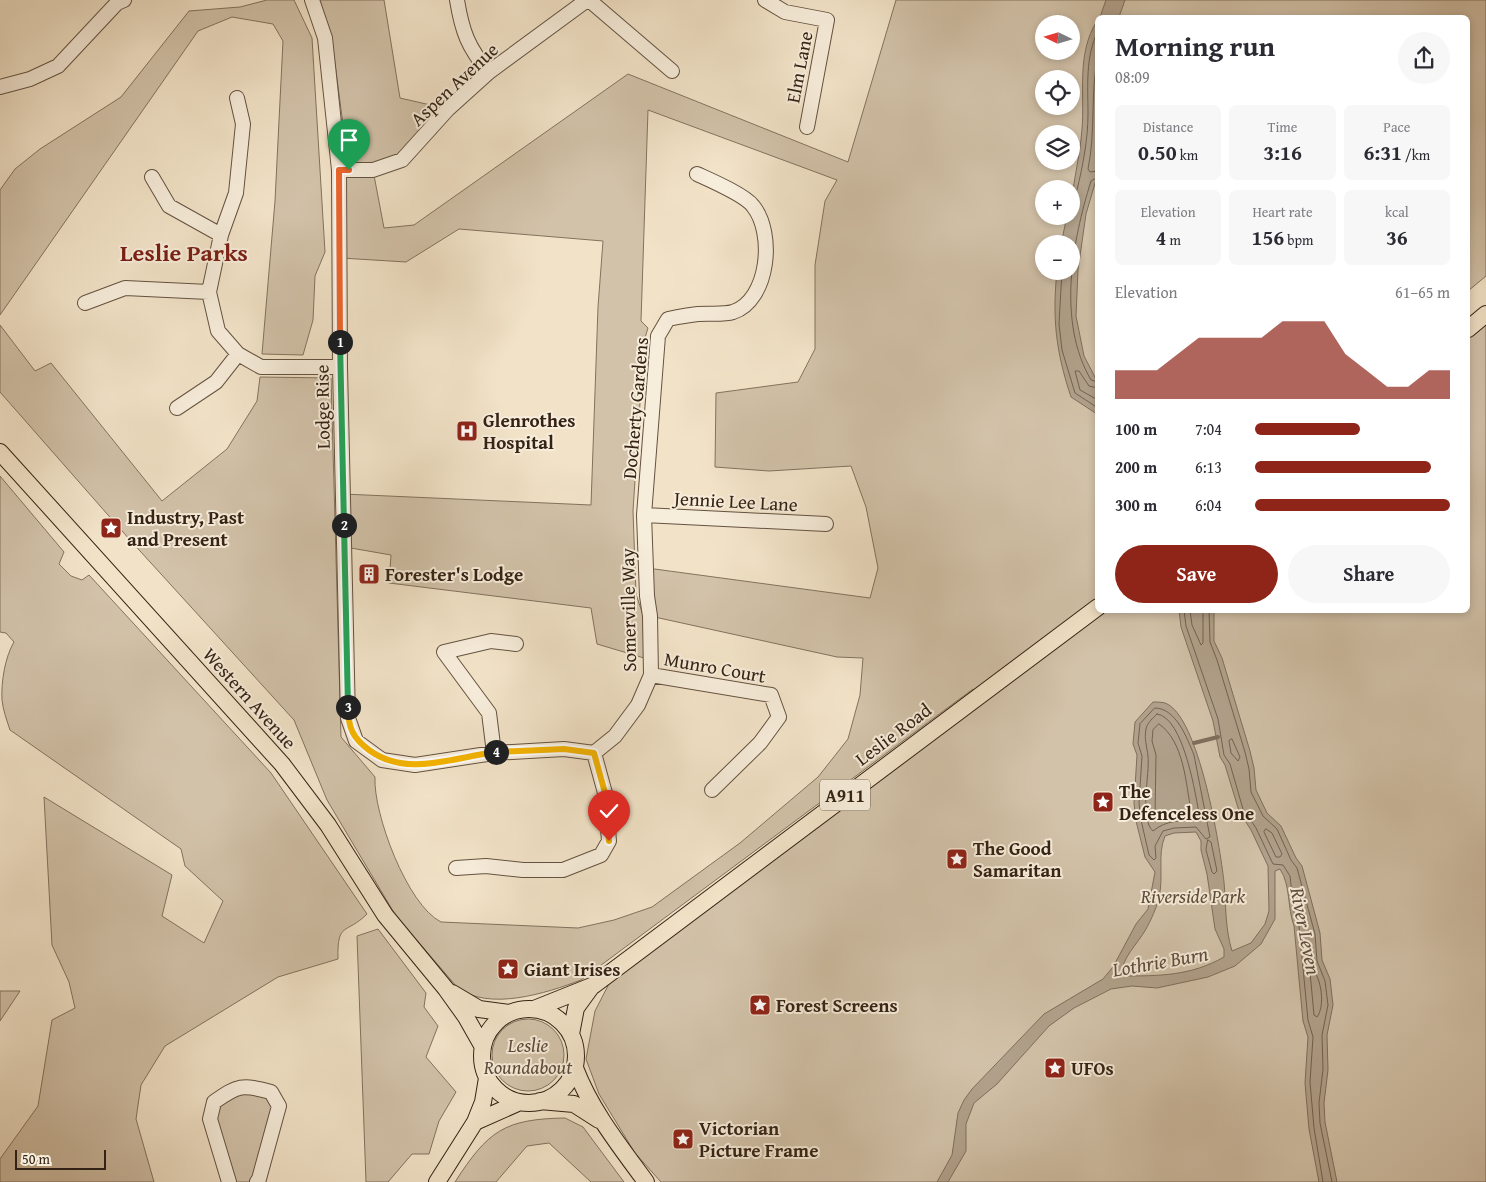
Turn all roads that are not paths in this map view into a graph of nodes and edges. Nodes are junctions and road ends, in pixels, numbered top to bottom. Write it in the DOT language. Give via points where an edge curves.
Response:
graph roads {
  1 [pos="124,0"];
  2 [pos="312,0"];
  3 [pos="457,0"];
  4 [pos="588,0"];
  5 [pos="764,0"];
  6 [pos="672,71"];
  7 [pos="489,72"];
  8 [pos="0,87"];
  9 [pos="237,98"];
  10 [pos="807,127"];
  11 [pos="339,170"];
  12 [pos="697,174"];
  13 [pos="152,177"];
  14 [pos="221,234"];
  15 [pos="209,292"];
  16 [pos="85,303"];
  17 [pos="1486,314"];
  18 [pos="1470,327"];
  19 [pos="238,354"];
  20 [pos="340,367"];
  21 [pos="177,408"];
  22 [pos="0,452"];
  23 [pos="644,515"];
  24 [pos="826,524"];
  25 [pos="1095,609"];
  26 [pos="516,644"];
  27 [pos="650,675"];
  28 [pos="494,753"];
  29 [pos="594,753"];
  30 [pos="712,790"];
  31 [pos="456,868"];
  32 [pos="594,985"];
  33 [pos="446,989"];
  34 [pos="534,1009"];
  35 [pos="509,1013"];
  36 [pos="571,1034"];
  37 [pos="483,1047"];
  38 [pos="574,1068"];
  39 [pos="487,1078"];
  40 [pos="520,1102"];
  41 [pos="540,1102"];
  42 [pos="475,1122"];
  43 [pos="603,1123"];
  44 [pos="229,1182"];
  45 [pos="256,1182"];
  46 [pos="437,1182"];
  47 [pos="646,1182"];
  1 -- 8 [label="street" via="117,3 58,66 30,79"];
  2 -- 11 [label="street, Lodge Rise" via="325,38"];
  3 -- 7 [label="street" via="461,27 473,54"];
  4 -- 6 [label="street"];
  4 -- 7 [label="street, Aspen Avenue"];
  5 -- 10 [label="street, Elm Lane" via="785,12 827,20"];
  7 -- 11 [label="street, Aspen Avenue" via="448,109 402,160 373,170"];
  9 -- 14 [label="street" via="243,124 236,188"];
  11 -- 20 [label="street, Lodge Rise"];
  12 -- 23 [label="street, Docherty Gardens" via="753,205 765,233 763,276 753,299 732,312 668,319 658,336"];
  13 -- 14 [label="street" via="169,206"];
  14 -- 15 [label="street"];
  15 -- 16 [label="street" via="125,288"];
  15 -- 19 [label="street" via="218,331"];
  17 -- 18 [label="main road"];
  19 -- 20 [label="street" via="261,367"];
  19 -- 21 [label="street" via="216,382"];
  20 -- 28 [label="street, Lodge Rise" via="348,718 356,741 382,760 415,765"];
  22 -- 33 [label="main road, Western Avenue" via="282,764 328,825 384,915"];
  23 -- 24 [label="street, Jennie Lee Lane"];
  23 -- 27 [label="street, Somerville Way"];
  25 -- 32 [label="main road, Leslie Road / A911"];
  26 -- 28 [label="street" via="491,641 444,652 489,713"];
  27 -- 29 [label="street, Somerville Way" via="638,705 615,736"];
  27 -- 30 [label="street, Munro Court" via="771,695 780,717 760,743"];
  28 -- 29 [label="street" via="564,749"];
  29 -- 31 [label="street" via="605,793 609,841 601,855 563,870 486,866"];
  32 -- 34 [label="main road, A911"];
  32 -- 36 [label="main road, A911" via="576,1008"];
  33 -- 35 [label="main road" via="479,1009"];
  33 -- 37 [label="main road"];
  34 -- 35 [label="main road, A911"];
  34 -- 36 [label="main road" via="549,1013"];
  35 -- 37 [label="main road" via="497,1021"];
  36 -- 38 [label="main road, A911" via="575,1045"];
  37 -- 39 [label="main road" via="482,1063"];
  38 -- 41 [label="main road, A911" via="562,1089"];
  38 -- 43 [label="main road"];
  39 -- 40 [label="main road" via="501,1093"];
  39 -- 42 [label="main road"];
  40 -- 41 [label="main road"];
  40 -- 42 [label="main road"];
  41 -- 43 [label="main road" via="574,1104"];
  42 -- 46 [label="main road"];
  43 -- 47 [label="main road"];
  44 -- 45 [label="street" via="210,1119 214,1102 234,1088 271,1092 279,1106"];
}
